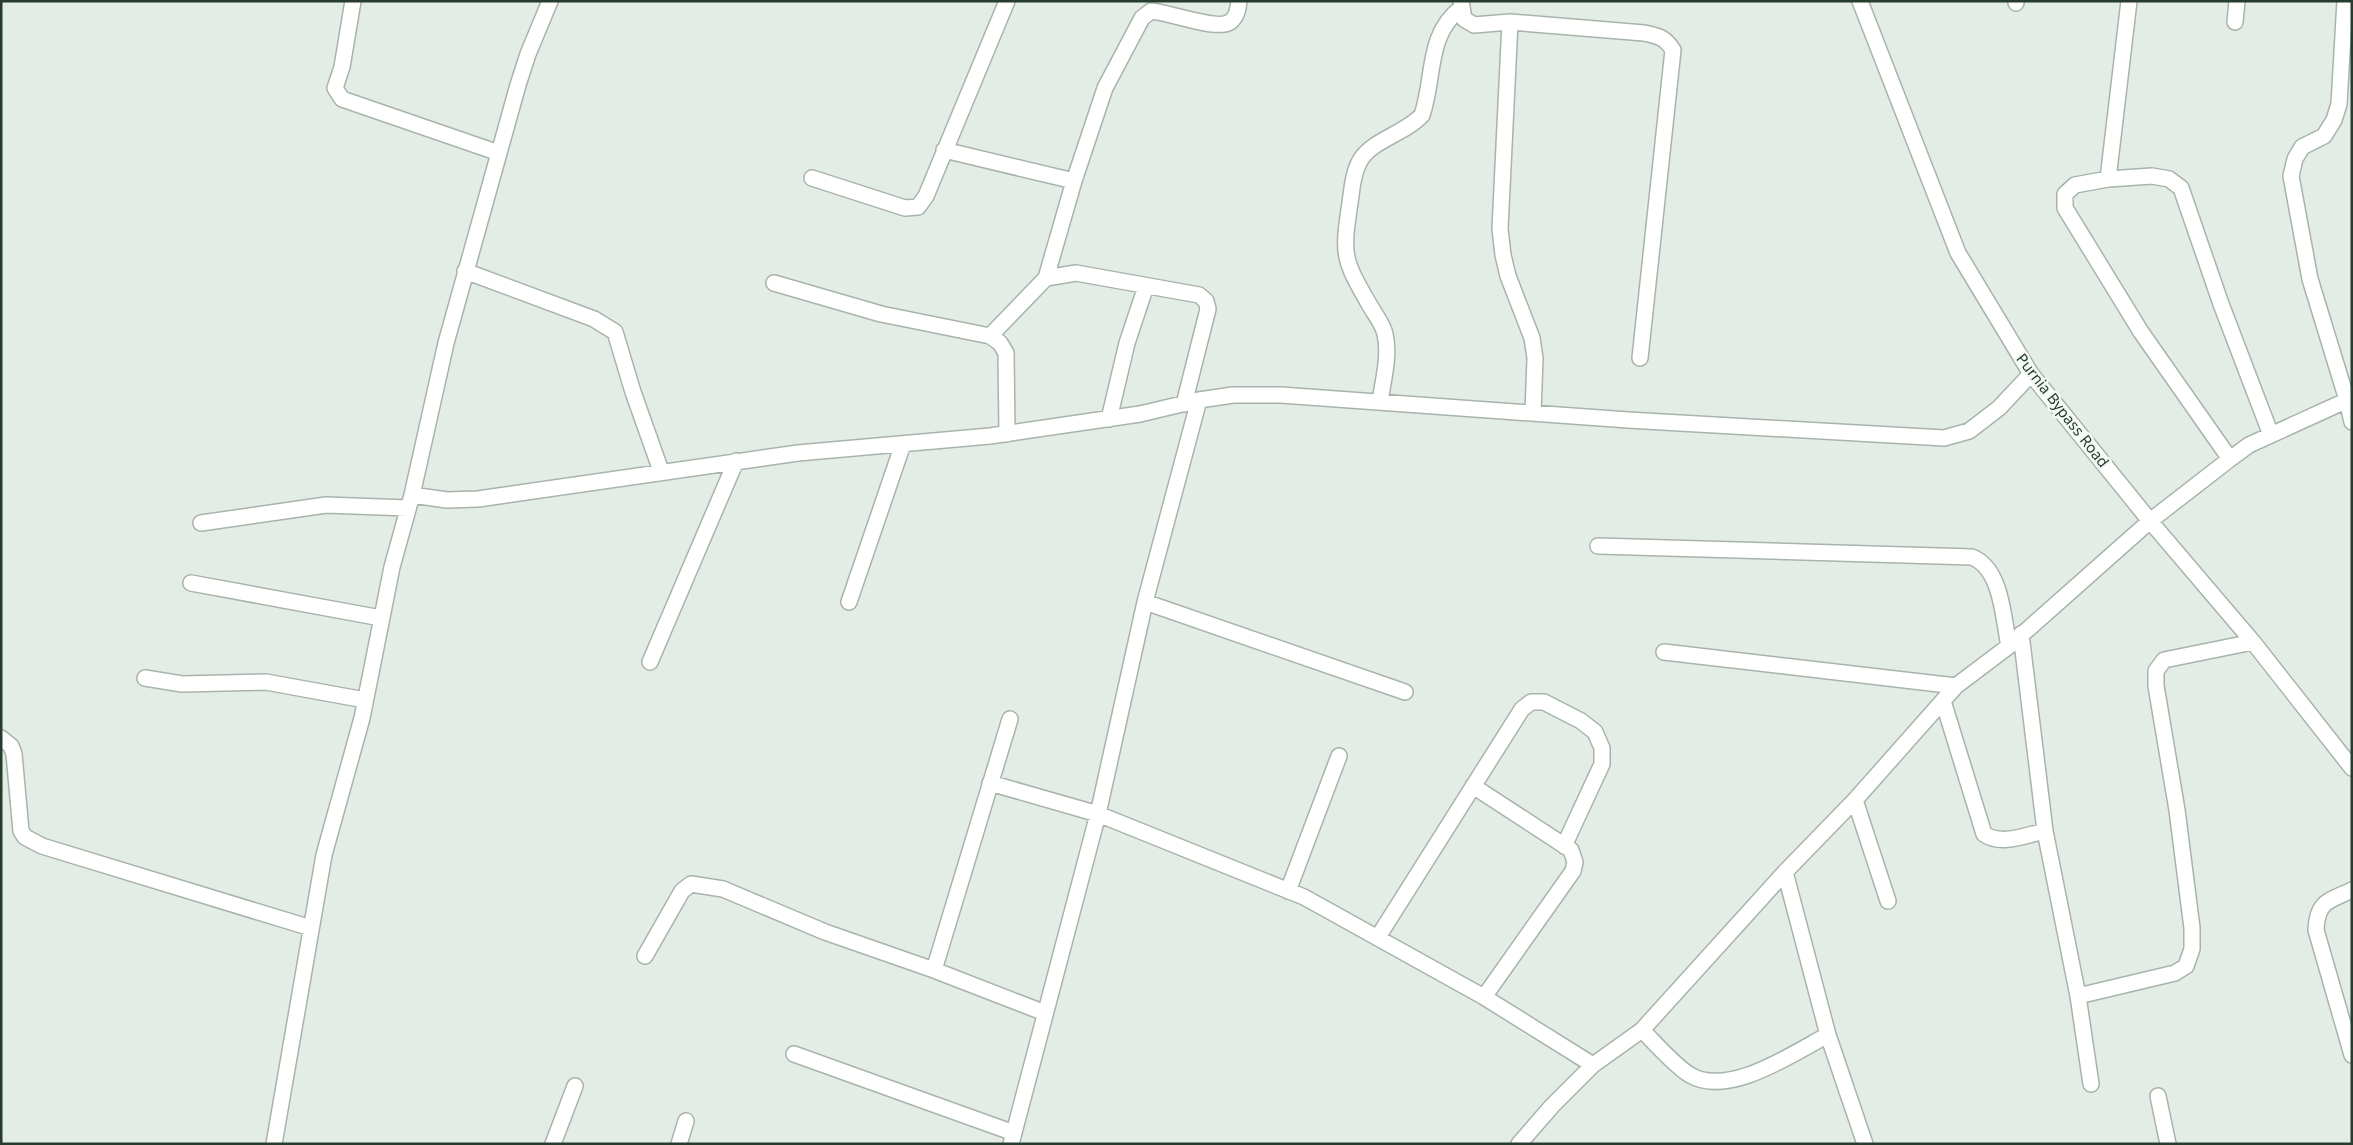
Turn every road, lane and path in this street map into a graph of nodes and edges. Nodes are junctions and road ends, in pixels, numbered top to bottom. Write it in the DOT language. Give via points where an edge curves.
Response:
graph roads {
  1 [pos="353,1"];
  2 [pos="550,1"];
  3 [pos="1007,1"];
  4 [pos="1240,1"];
  5 [pos="1860,1"];
  6 [pos="2128,1"];
  7 [pos="2237,1"];
  8 [pos="2345,1"];
  9 [pos="1461,5"];
  10 [pos="1510,22"];
  11 [pos="2235,22"];
  12 [pos="944,150"];
  13 [pos="499,153"];
  14 [pos="812,178"];
  15 [pos="2108,179"];
  16 [pos="1074,181"];
  17 [pos="465,271"];
  18 [pos="1046,278"];
  19 [pos="774,283"];
  20 [pos="1146,286"];
  21 [pos="990,336"];
  22 [pos="1640,358"];
  23 [pos="2031,374"];
  24 [pos="2349,399"];
  25 [pos="1199,400"];
  26 [pos="1380,402"];
  27 [pos="1184,404"];
  28 [pos="1534,413"];
  29 [pos="1109,419"];
  30 [pos="2352,422"];
  31 [pos="1006,434"];
  32 [pos="2272,435"];
  33 [pos="903,444"];
  34 [pos="2230,459"];
  35 [pos="736,461"];
  36 [pos="661,472"];
  37 [pos="410,502"];
  38 [pos="2150,520"];
  39 [pos="200,523"];
  40 [pos="1598,546"];
  41 [pos="191,583"];
  42 [pos="849,602"];
  43 [pos="1145,602"];
  44 [pos="381,618"];
  45 [pos="2022,634"];
  46 [pos="2253,642"];
  47 [pos="2009,646"];
  48 [pos="1664,652"];
  49 [pos="650,662"];
  50 [pos="145,678"];
  51 [pos="1956,686"];
  52 [pos="1404,692"];
  53 [pos="365,700"];
  54 [pos="1943,701"];
  55 [pos="1010,720"];
  56 [pos="1,738"];
  57 [pos="1339,756"];
  58 [pos="2352,768"];
  59 [pos="990,783"];
  60 [pos="1473,786"];
  61 [pos="1855,800"];
  62 [pos="1098,814"];
  63 [pos="2045,832"];
  64 [pos="1564,846"];
  65 [pos="1785,872"];
  66 [pos="2352,890"];
  67 [pos="1288,891"];
  68 [pos="1888,901"];
  69 [pos="311,928"];
  70 [pos="1378,937"];
  71 [pos="645,956"];
  72 [pos="934,970"];
  73 [pos="2078,996"];
  74 [pos="1484,997"];
  75 [pos="1045,1014"];
  76 [pos="1642,1030"];
  77 [pos="1828,1035"];
  78 [pos="794,1054"];
  79 [pos="2352,1055"];
  80 [pos="1593,1065"];
  81 [pos="2091,1084"];
  82 [pos="575,1086"];
  83 [pos="2158,1096"];
  84 [pos="686,1121"];
  85 [pos="1012,1138"];
  86 [pos="274,1144"];
  87 [pos="553,1144"];
  88 [pos="679,1144"];
  89 [pos="1520,1144"];
  90 [pos="1865,1144"];
  91 [pos="2168,1144"];
  1 -- 13 [label="street" via="342,68 335,88 342,99"];
  2 -- 13 [label="street" via="528,54"];
  3 -- 12 [label="street"];
  4 -- 16 [label="street" via="1237,14 1221,26 1164,12 1150,11 1142,18 1105,88"];
  5 -- 23 [label="street, Purnia Bypass Road" via="1958,253"];
  6 -- 15 [label="street"];
  7 -- 11 [label="street"];
  8 -- 24 [label="street" via="2339,104 2324,136 2302,147 2295,158 2291,176 2310,279"];
  9 -- 10 [label="street" via="1464,19 1474,24"];
  9 -- 26 [label="street" via="1440,34 1422,115 1414,125 1361,158 1354,175 1344,254 1385,331 1387,352"];
  10 -- 22 [label="street" via="1651,34 1667,40 1673,50"];
  10 -- 28 [label="street" via="1500,229 1508,276 1532,338"];
  12 -- 14 [label="street" via="926,196 912,208"];
  12 -- 16 [label="street"];
  13 -- 17 [label="street"];
  15 -- 32 [label="street" via="2152,176 2181,188 2221,304"];
  15 -- 34 [label="street" via="2075,184 2065,194 2065,208 2141,332"];
  16 -- 18 [label="street"];
  17 -- 36 [label="street" via="594,319 615,332"];
  17 -- 37 [label="street"];
  18 -- 20 [label="street" via="1076,273"];
  18 -- 21 [label="street"];
  19 -- 21 [label="street" via="881,314"];
  20 -- 27 [label="street" via="1199,295 1206,301 1208,309"];
  20 -- 29 [label="street" via="1127,343"];
  21 -- 31 [label="street" via="1006,353"];
  23 -- 28 [label="street" via="1999,408 1969,431 1944,438"];
  23 -- 38 [label="street, Purnia Bypass Road"];
  24 -- 30 [label="street"];
  24 -- 32 [label="street"];
  25 -- 26 [label="street" via="1233,395 1281,395"];
  25 -- 27 [label="street"];
  25 -- 43 [label="street"];
  26 -- 28 [label="street"];
  27 -- 29 [label="street"];
  29 -- 31 [label="street"];
  31 -- 33 [label="street"];
  32 -- 34 [label="street" via="2249,445"];
  33 -- 35 [label="street" via="798,452"];
  33 -- 42 [label="street"];
  34 -- 38 [label="street"];
  35 -- 36 [label="street"];
  35 -- 49 [label="street"];
  36 -- 37 [label="street" via="478,498"];
  37 -- 39 [label="street" via="326,505"];
  37 -- 44 [label="street"];
  38 -- 45 [label="street"];
  38 -- 46 [label="street, Purnia Bypass Road"];
  40 -- 47 [label="street" via="1972,557 1983,561 1991,572"];
  41 -- 44 [label="street"];
  43 -- 52 [label="street"];
  43 -- 62 [label="street"];
  44 -- 53 [label="street"];
  45 -- 47 [label="street"];
  45 -- 63 [label="street"];
  46 -- 58 [label="street, Purnia Bypass Road"];
  46 -- 73 [label="street" via="2164,660 2156,671 2192,928 2192,949 2186,966 2175,972"];
  47 -- 51 [label="street"];
  48 -- 51 [label="street"];
  50 -- 53 [label="street" via="182,684 266,682"];
  51 -- 54 [label="street"];
  53 -- 69 [label="street" via="324,855"];
  54 -- 61 [label="street"];
  54 -- 63 [label="street" via="1984,834 1992,840 2003,840"];
  55 -- 59 [label="street"];
  56 -- 69 [label="street" via="11,746 14,754 21,831 31,841"];
  57 -- 67 [label="street"];
  59 -- 62 [label="street"];
  59 -- 72 [label="street"];
  60 -- 64 [label="street"];
  60 -- 64 [label="street" via="1522,709 1531,702 1544,702 1581,722 1595,732 1602,748 1602,764"];
  60 -- 70 [label="street"];
  61 -- 65 [label="street"];
  61 -- 68 [label="street"];
  62 -- 67 [label="street"];
  62 -- 75 [label="street"];
  63 -- 73 [label="street"];
  64 -- 74 [label="street" via="1572,850 1573,871"];
  65 -- 76 [label="street"];
  65 -- 77 [label="street"];
  66 -- 79 [label="street" via="2324,902 2316,914 2316,930"];
  67 -- 70 [label="street"];
  69 -- 86 [label="street"];
  70 -- 74 [label="street"];
  71 -- 72 [label="street" via="682,891 691,884 724,889 825,932"];
  72 -- 75 [label="street"];
  73 -- 81 [label="street"];
  74 -- 80 [label="street"];
  75 -- 85 [label="street"];
  76 -- 77 [label="street" via="1690,1075 1718,1082 1744,1078"];
  76 -- 80 [label="street"];
  77 -- 90 [label="street"];
  78 -- 85 [label="street"];
  80 -- 89 [label="street"];
  82 -- 87 [label="street"];
  83 -- 91 [label="street"];
  84 -- 88 [label="street"];
}
